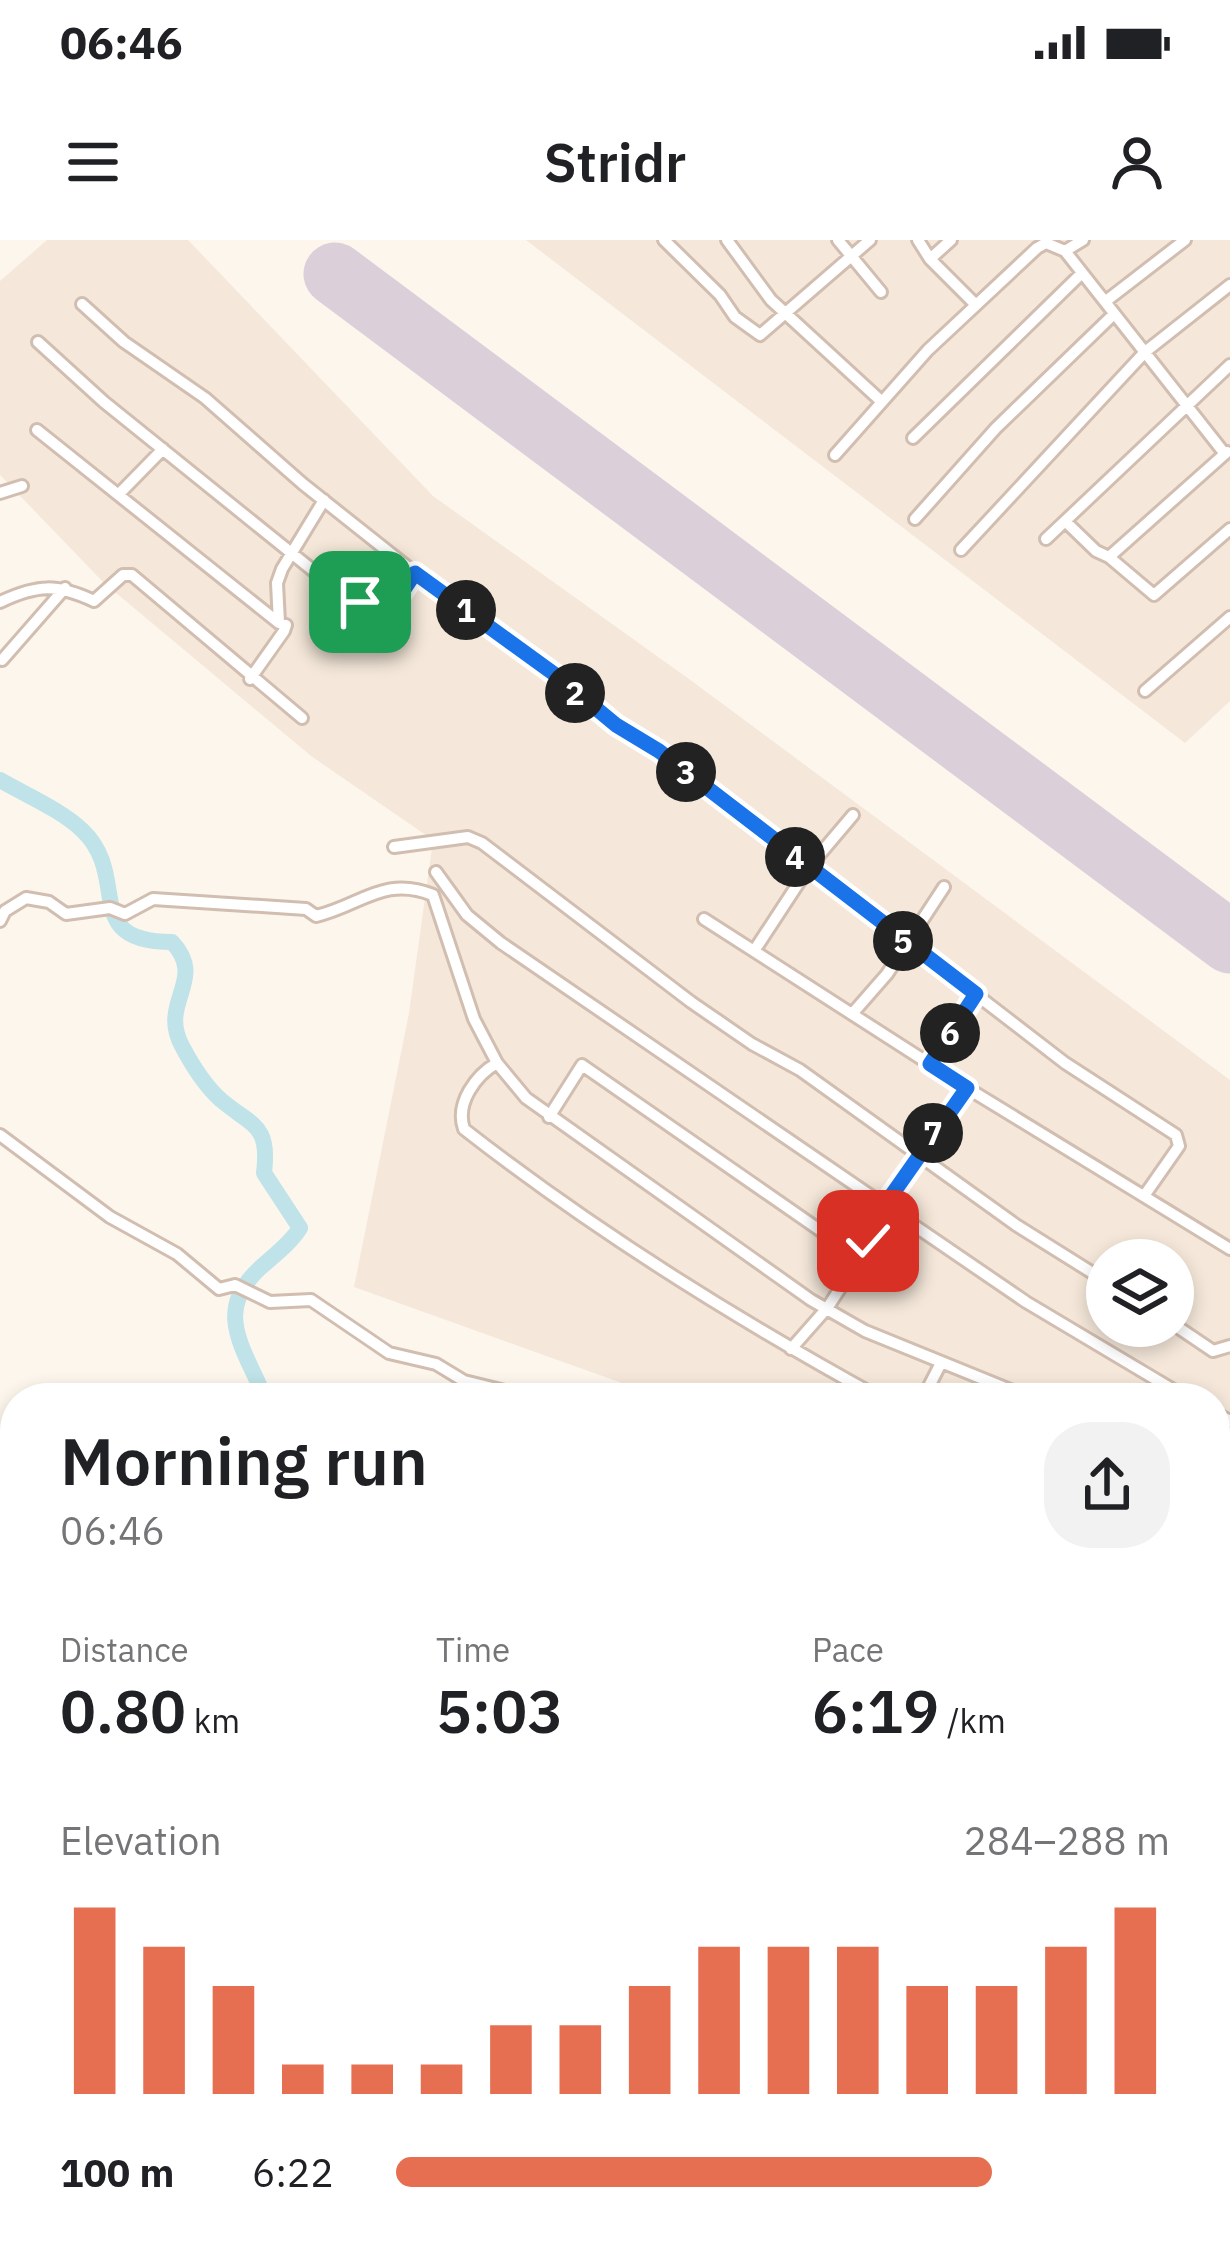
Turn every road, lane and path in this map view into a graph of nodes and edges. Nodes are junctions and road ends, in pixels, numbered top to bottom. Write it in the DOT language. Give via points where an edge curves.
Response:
graph roads {
  1 [pos="664,240"];
  2 [pos="727,240"];
  3 [pos="838,240"];
  4 [pos="870,240"];
  5 [pos="918,240"];
  6 [pos="951,240"];
  7 [pos="1082,240"];
  8 [pos="1186,240"];
  9 [pos="1065,251"];
  10 [pos="849,254"];
  11 [pos="930,259"];
  12 [pos="1082,272"];
  13 [pos="1230,285"];
  14 [pos="880,292"];
  15 [pos="1106,301"];
  16 [pos="82,304"];
  17 [pos="975,304"];
  18 [pos="786,314"];
  19 [pos="1114,314"];
  20 [pos="38,342"];
  21 [pos="1145,352"];
  22 [pos="1230,365"];
  23 [pos="880,401"];
  24 [pos="1185,403"];
  25 [pos="37,430"];
  26 [pos="913,437"];
  27 [pos="163,448"];
  28 [pos="1228,452"];
  29 [pos="836,455"];
  30 [pos="22,486"];
  31 [pos="0,493"];
  32 [pos="119,494"];
  33 [pos="324,500"];
  34 [pos="915,519"];
  35 [pos="1066,522"];
  36 [pos="1230,530"];
  37 [pos="1046,539"];
  38 [pos="961,550"];
  39 [pos="292,551"];
  40 [pos="1109,557"];
  41 [pos="415,573"];
  42 [pos="65,587"];
  43 [pos="0,602"];
  44 [pos="1230,616"];
  45 [pos="279,623"];
  46 [pos="2,660"];
  47 [pos="250,679"];
  48 [pos="1145,691"];
  49 [pos="302,718"];
  50 [pos="853,814"];
  51 [pos="394,848"];
  52 [pos="809,867"];
  53 [pos="436,872"];
  54 [pos="944,887"];
  55 [pos="704,919"];
  56 [pos="0,921"];
  57 [pos="904,942"];
  58 [pos="754,951"];
  59 [pos="976,994"];
  60 [pos="852,1014"];
  61 [pos="497,1063"];
  62 [pos="930,1064"];
  63 [pos="967,1088"];
  64 [pos="549,1117"];
  65 [pos="5,1138"];
  66 [pos="0,1154"];
  67 [pos="918,1154"];
  68 [pos="1144,1196"];
  69 [pos="884,1206"];
  70 [pos="1230,1249"];
  71 [pos="857,1256"];
  72 [pos="1086,1269"];
  73 [pos="828,1307"];
  74 [pos="1194,1338"];
  75 [pos="1230,1346"];
  76 [pos="791,1349"];
  77 [pos="941,1363"];
  78 [pos="468,1383"];
  79 [pos="853,1383"];
  80 [pos="931,1383"];
  81 [pos="984,1383"];
  82 [pos="1162,1383"];
  1 -- 18 [label="street" via="754,333"];
  2 -- 18 [label="street"];
  3 -- 10 [label="street"];
  4 -- 10 [label="street"];
  5 -- 11 [label="street"];
  6 -- 11 [label="street"];
  7 -- 9 [label="street"];
  8 -- 15 [label="street"];
  9 -- 12 [label="street"];
  9 -- 17 [label="street" via="1046,243"];
  10 -- 14 [label="street"];
  10 -- 18 [label="street"];
  11 -- 17 [label="street"];
  12 -- 15 [label="street"];
  12 -- 26 [label="street"];
  13 -- 21 [label="street"];
  15 -- 19 [label="street"];
  16 -- 33 [label="street"];
  17 -- 23 [label="street"];
  18 -- 23 [label="street"];
  19 -- 21 [label="street"];
  19 -- 34 [label="street"];
  20 -- 27 [label="street"];
  21 -- 24 [label="street"];
  21 -- 38 [label="street"];
  22 -- 24 [label="street"];
  23 -- 29 [label="street"];
  24 -- 28 [label="street"];
  24 -- 35 [label="street"];
  25 -- 32 [label="street"];
  27 -- 32 [label="street"];
  27 -- 39 [label="street"];
  28 -- 40 [label="street"];
  30 -- 31 [label="street"];
  32 -- 45 [label="street"];
  33 -- 39 [label="street"];
  33 -- 41 [label="street"];
  35 -- 37 [label="street"];
  35 -- 40 [label="street"];
  36 -- 40 [label="street" via="1154,596"];
  39 -- 41 [label="street" via="353,601 392,607"];
  39 -- 45 [label="street" via="277,583"];
  41 -- 52 [label="street"];
  42 -- 43 [label="street" via="34,587"];
  42 -- 46 [label="street"];
  42 -- 47 [label="street" via="94,601 132,575"];
  44 -- 48 [label="street"];
  45 -- 47 [label="street" via="284,632"];
  47 -- 49 [label="street"];
  50 -- 52 [label="street"];
  51 -- 67 [label="street" via="468,837 482,843 691,1002"];
  52 -- 57 [label="street"];
  52 -- 58 [label="street"];
  53 -- 69 [label="street" via="467,915 501,943"];
  54 -- 57 [label="street"];
  55 -- 58 [label="street"];
  56 -- 61 [label="street" via="26,898 66,914 125,914 152,899 316,916 365,894 413,887 433,895"];
  57 -- 59 [label="street"];
  57 -- 60 [label="street"];
  58 -- 60 [label="street"];
  59 -- 62 [label="street"];
  59 -- 68 [label="street" via="1176,1136 1180,1146"];
  60 -- 62 [label="street"];
  61 -- 64 [label="street"];
  61 -- 76 [label="street" via="479,1073 460,1118 464,1129 557,1200"];
  62 -- 63 [label="street"];
  63 -- 67 [label="street"];
  63 -- 68 [label="street"];
  64 -- 71 [label="street" via="582,1065"];
  64 -- 73 [label="street" via="754,1264"];
  65 -- 66 [label="street"];
  65 -- 78 [label="street" via="219,1289 235,1285 270,1302 311,1300 389,1353 436,1364"];
  67 -- 69 [label="street"];
  67 -- 72 [label="street"];
  68 -- 70 [label="street"];
  69 -- 71 [label="street" via="887,1214"];
  69 -- 82 [label="street"];
  71 -- 73 [label="street"];
  73 -- 76 [label="street"];
  73 -- 77 [label="street"];
  74 -- 75 [label="street" via="1214,1352"];
  76 -- 79 [label="street"];
  77 -- 80 [label="street"];
  77 -- 81 [label="street"];
}
